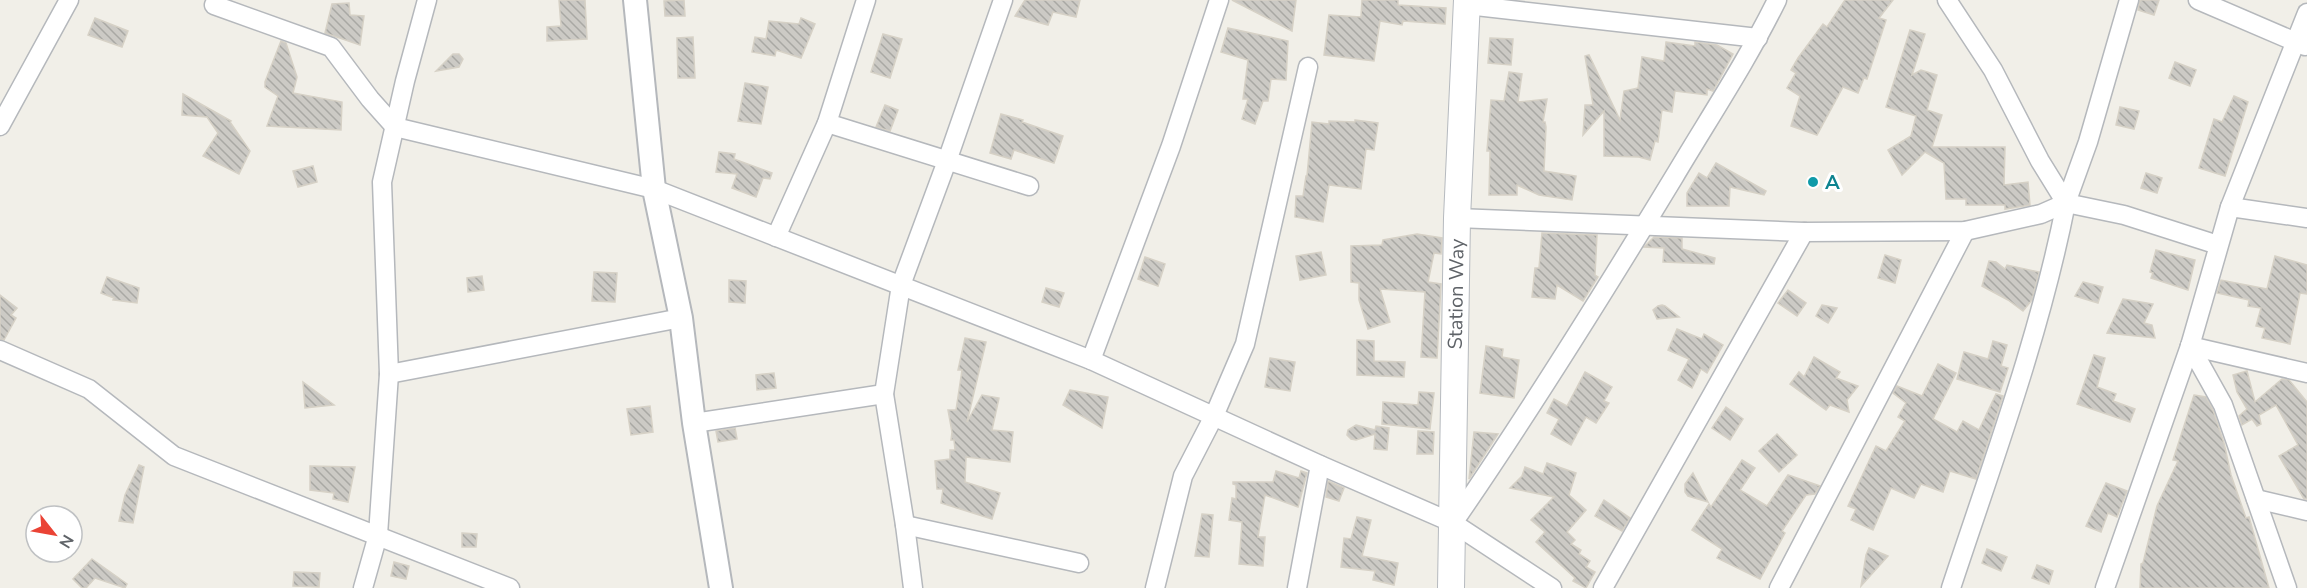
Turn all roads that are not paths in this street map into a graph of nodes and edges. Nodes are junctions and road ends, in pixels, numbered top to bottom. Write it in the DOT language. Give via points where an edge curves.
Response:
graph roads {
  1 [pos="69,0"];
  2 [pos="427,0"];
  3 [pos="635,0"];
  4 [pos="866,0"];
  5 [pos="1003,0"];
  6 [pos="1219,0"];
  7 [pos="1777,0"];
  8 [pos="1947,0"];
  9 [pos="2128,0"];
  10 [pos="2198,0"];
  11 [pos="1467,2"];
  12 [pos="214,5"];
  13 [pos="2307,13"];
  14 [pos="1758,38"];
  15 [pos="2301,45"];
  16 [pos="1308,67"];
  17 [pos="827,123"];
  18 [pos="0,126"];
  19 [pos="395,127"];
  20 [pos="947,161"];
  21 [pos="1029,186"];
  22 [pos="654,189"];
  23 [pos="2066,203"];
  24 [pos="2230,207"];
  25 [pos="1457,218"];
  26 [pos="2307,218"];
  27 [pos="1644,225"];
  28 [pos="1965,231"];
  29 [pos="1804,232"];
  30 [pos="776,237"];
  31 [pos="2218,245"];
  32 [pos="901,285"];
  33 [pos="681,318"];
  34 [pos="2190,346"];
  35 [pos="0,350"];
  36 [pos="1091,360"];
  37 [pos="2307,373"];
  38 [pos="389,374"];
  39 [pos="884,394"];
  40 [pos="1214,416"];
  41 [pos="694,423"];
  42 [pos="1320,465"];
  43 [pos="2256,499"];
  44 [pos="2307,511"];
  45 [pos="1453,523"];
  46 [pos="905,525"];
  47 [pos="378,535"];
  48 [pos="1079,563"];
  49 [pos="363,588"];
  50 [pos="510,588"];
  51 [pos="721,588"];
  52 [pos="913,588"];
  53 [pos="1155,588"];
  54 [pos="1297,588"];
  55 [pos="1451,588"];
  56 [pos="1552,588"];
  57 [pos="1603,588"];
  58 [pos="1779,588"];
  59 [pos="1951,588"];
  60 [pos="2104,588"];
  61 [pos="2287,588"];
  1 -- 18 [label="street"];
  2 -- 19 [label="street"];
  3 -- 22 [label="street"];
  4 -- 17 [label="street"];
  5 -- 20 [label="street"];
  6 -- 36 [label="street"];
  7 -- 14 [label="street"];
  8 -- 23 [label="street" via="1993,70"];
  9 -- 23 [label="street" via="2088,142"];
  10 -- 15 [label="street"];
  11 -- 14 [label="street"];
  11 -- 25 [label="main road, Station Way"];
  12 -- 19 [label="street" via="331,47"];
  13 -- 15 [label="street"];
  14 -- 27 [label="street"];
  15 -- 24 [label="street"];
  16 -- 40 [label="street" via="1245,344"];
  17 -- 20 [label="street"];
  17 -- 30 [label="street"];
  19 -- 22 [label="street"];
  19 -- 38 [label="street" via="382,182"];
  20 -- 21 [label="street"];
  20 -- 32 [label="street"];
  22 -- 30 [label="street"];
  22 -- 33 [label="street"];
  23 -- 28 [label="street" via="2041,214"];
  23 -- 31 [label="street" via="2124,215"];
  23 -- 59 [label="street" via="2025,365"];
  24 -- 26 [label="street"];
  24 -- 31 [label="street"];
  25 -- 27 [label="street"];
  25 -- 45 [label="main road, Station Way"];
  27 -- 29 [label="street"];
  27 -- 45 [label="street"];
  28 -- 29 [label="street"];
  28 -- 58 [label="street"];
  29 -- 57 [label="street"];
  30 -- 32 [label="street"];
  31 -- 34 [label="street"];
  32 -- 36 [label="street"];
  32 -- 39 [label="street"];
  33 -- 38 [label="street"];
  33 -- 41 [label="street"];
  34 -- 37 [label="street"];
  34 -- 43 [label="street" via="2223,405"];
  34 -- 60 [label="street"];
  35 -- 47 [label="street" via="89,389 174,456"];
  36 -- 40 [label="street"];
  38 -- 47 [label="street"];
  39 -- 41 [label="street"];
  39 -- 46 [label="street"];
  40 -- 42 [label="street"];
  40 -- 53 [label="street" via="1182,476"];
  41 -- 51 [label="street"];
  42 -- 45 [label="street"];
  42 -- 54 [label="street"];
  43 -- 44 [label="street"];
  43 -- 61 [label="street"];
  45 -- 55 [label="main road, Station Way"];
  45 -- 56 [label="street"];
  46 -- 48 [label="street"];
  46 -- 52 [label="street"];
  47 -- 49 [label="street"];
  47 -- 50 [label="street"];
}
